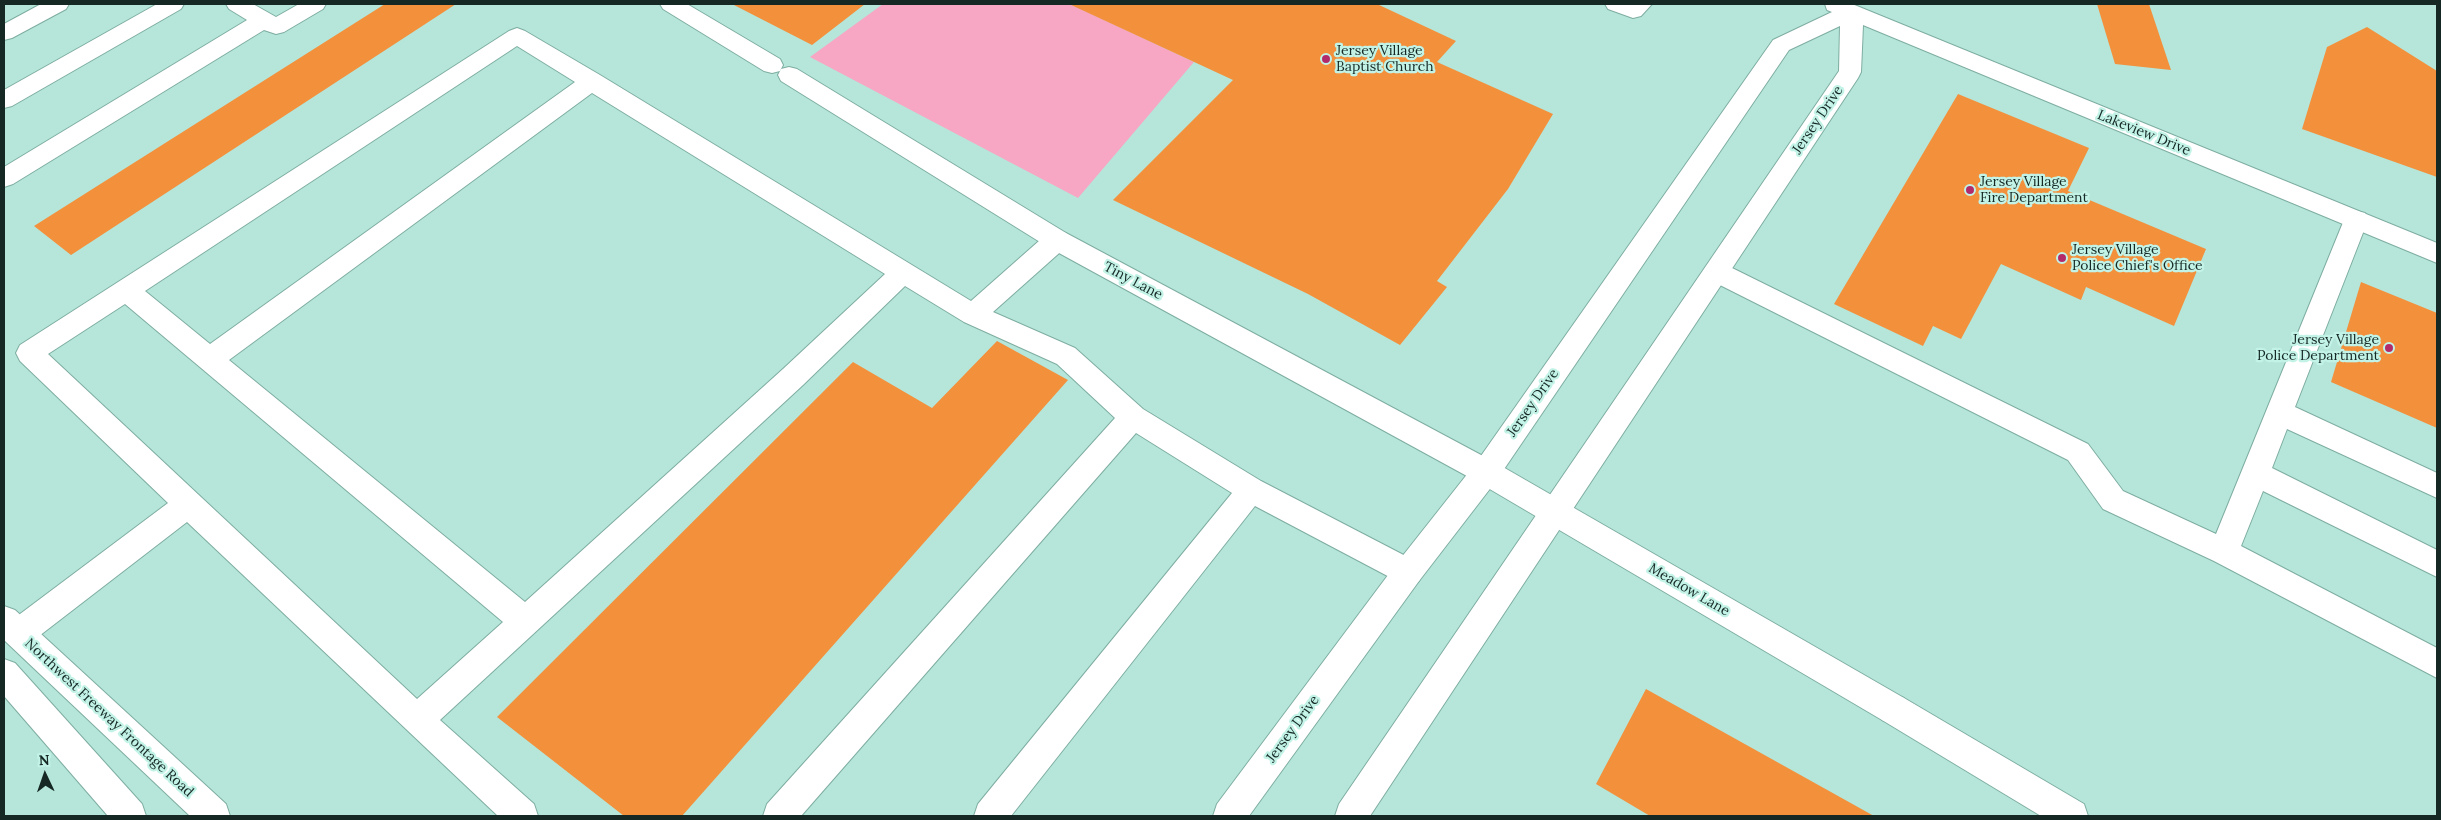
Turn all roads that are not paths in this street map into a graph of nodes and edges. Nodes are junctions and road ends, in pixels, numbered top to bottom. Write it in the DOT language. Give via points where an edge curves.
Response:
graph roads {
  1 [pos="58,4"];
  2 [pos="173,4"];
  3 [pos="237,4"];
  4 [pos="315,4"];
  5 [pos="712,4"];
  6 [pos="1616,4"];
  7 [pos="1641,4"];
  8 [pos="1847,6"];
  9 [pos="679,9"];
  10 [pos="264,20"];
  11 [pos="4,33"];
  12 [pos="592,81"];
  13 [pos="4,100"];
  14 [pos="4,178"];
  15 [pos="2356,220"];
  16 [pos="1057,240"];
  17 [pos="2437,253"];
  18 [pos="1716,272"];
  19 [pos="903,273"];
  20 [pos="126,290"];
  21 [pos="972,316"];
  22 [pos="210,360"];
  23 [pos="2280,413"];
  24 [pos="1133,417"];
  25 [pos="1486,472"];
  26 [pos="2255,473"];
  27 [pos="2437,486"];
  28 [pos="1251,490"];
  29 [pos="188,504"];
  30 [pos="1554,511"];
  31 [pos="2224,552"];
  32 [pos="2437,564"];
  33 [pos="1408,572"];
  34 [pos="525,621"];
  35 [pos="12,627"];
  36 [pos="2437,664"];
  37 [pos="4,673"];
  38 [pos="417,720"];
  39 [pos="130,816"];
  40 [pos="214,816"];
  41 [pos="522,816"];
  42 [pos="779,816"];
  43 [pos="990,816"];
  44 [pos="1229,816"];
  45 [pos="1351,816"];
  46 [pos="2072,816"];
  1 -- 11 [label="main road"];
  2 -- 13 [label="main road"];
  3 -- 10 [label="main road"];
  4 -- 10 [label="main road" via="276,27"];
  5 -- 9 [label="main road"];
  6 -- 7 [label="main road" via="1633,11"];
  8 -- 15 [label="main road, Lakeview Drive"];
  8 -- 18 [label="main road, Jersey Drive" via="1850,72"];
  8 -- 25 [label="main road, Jersey Drive" via="1781,45"];
  9 -- 16 [label="main road, Tiny Lane"];
  10 -- 14 [label="main road"];
  12 -- 19 [label="main road"];
  12 -- 20 [label="main road" via="517,36"];
  12 -- 22 [label="main road"];
  15 -- 17 [label="main road, Lakeview Drive"];
  15 -- 23 [label="main road"];
  16 -- 21 [label="main road"];
  16 -- 25 [label="main road, Tiny Lane"];
  18 -- 30 [label="main road, Jersey Drive"];
  18 -- 31 [label="main road" via="2078,452 2112,500"];
  19 -- 21 [label="main road"];
  19 -- 34 [label="main road"];
  20 -- 22 [label="main road"];
  20 -- 29 [label="main road" via="29,353"];
  21 -- 24 [label="main road" via="1066,356"];
  22 -- 34 [label="main road"];
  23 -- 26 [label="main road"];
  23 -- 27 [label="main road"];
  24 -- 28 [label="main road"];
  24 -- 42 [label="main road"];
  25 -- 30 [label="main road, Meadow Lane"];
  25 -- 33 [label="main road, Jersey Drive"];
  26 -- 31 [label="main road"];
  26 -- 32 [label="main road"];
  28 -- 33 [label="main road"];
  28 -- 43 [label="main road"];
  29 -- 35 [label="main road"];
  29 -- 38 [label="main road"];
  30 -- 45 [label="main road, Jersey Drive"];
  30 -- 46 [label="main road, Meadow Lane"];
  31 -- 36 [label="main road"];
  33 -- 44 [label="main road, Jersey Drive"];
  34 -- 38 [label="main road"];
  35 -- 40 [label="main road, Northwest Freeway Frontage Road"];
  37 -- 39 [label="main road"];
  38 -- 41 [label="main road"];
}
